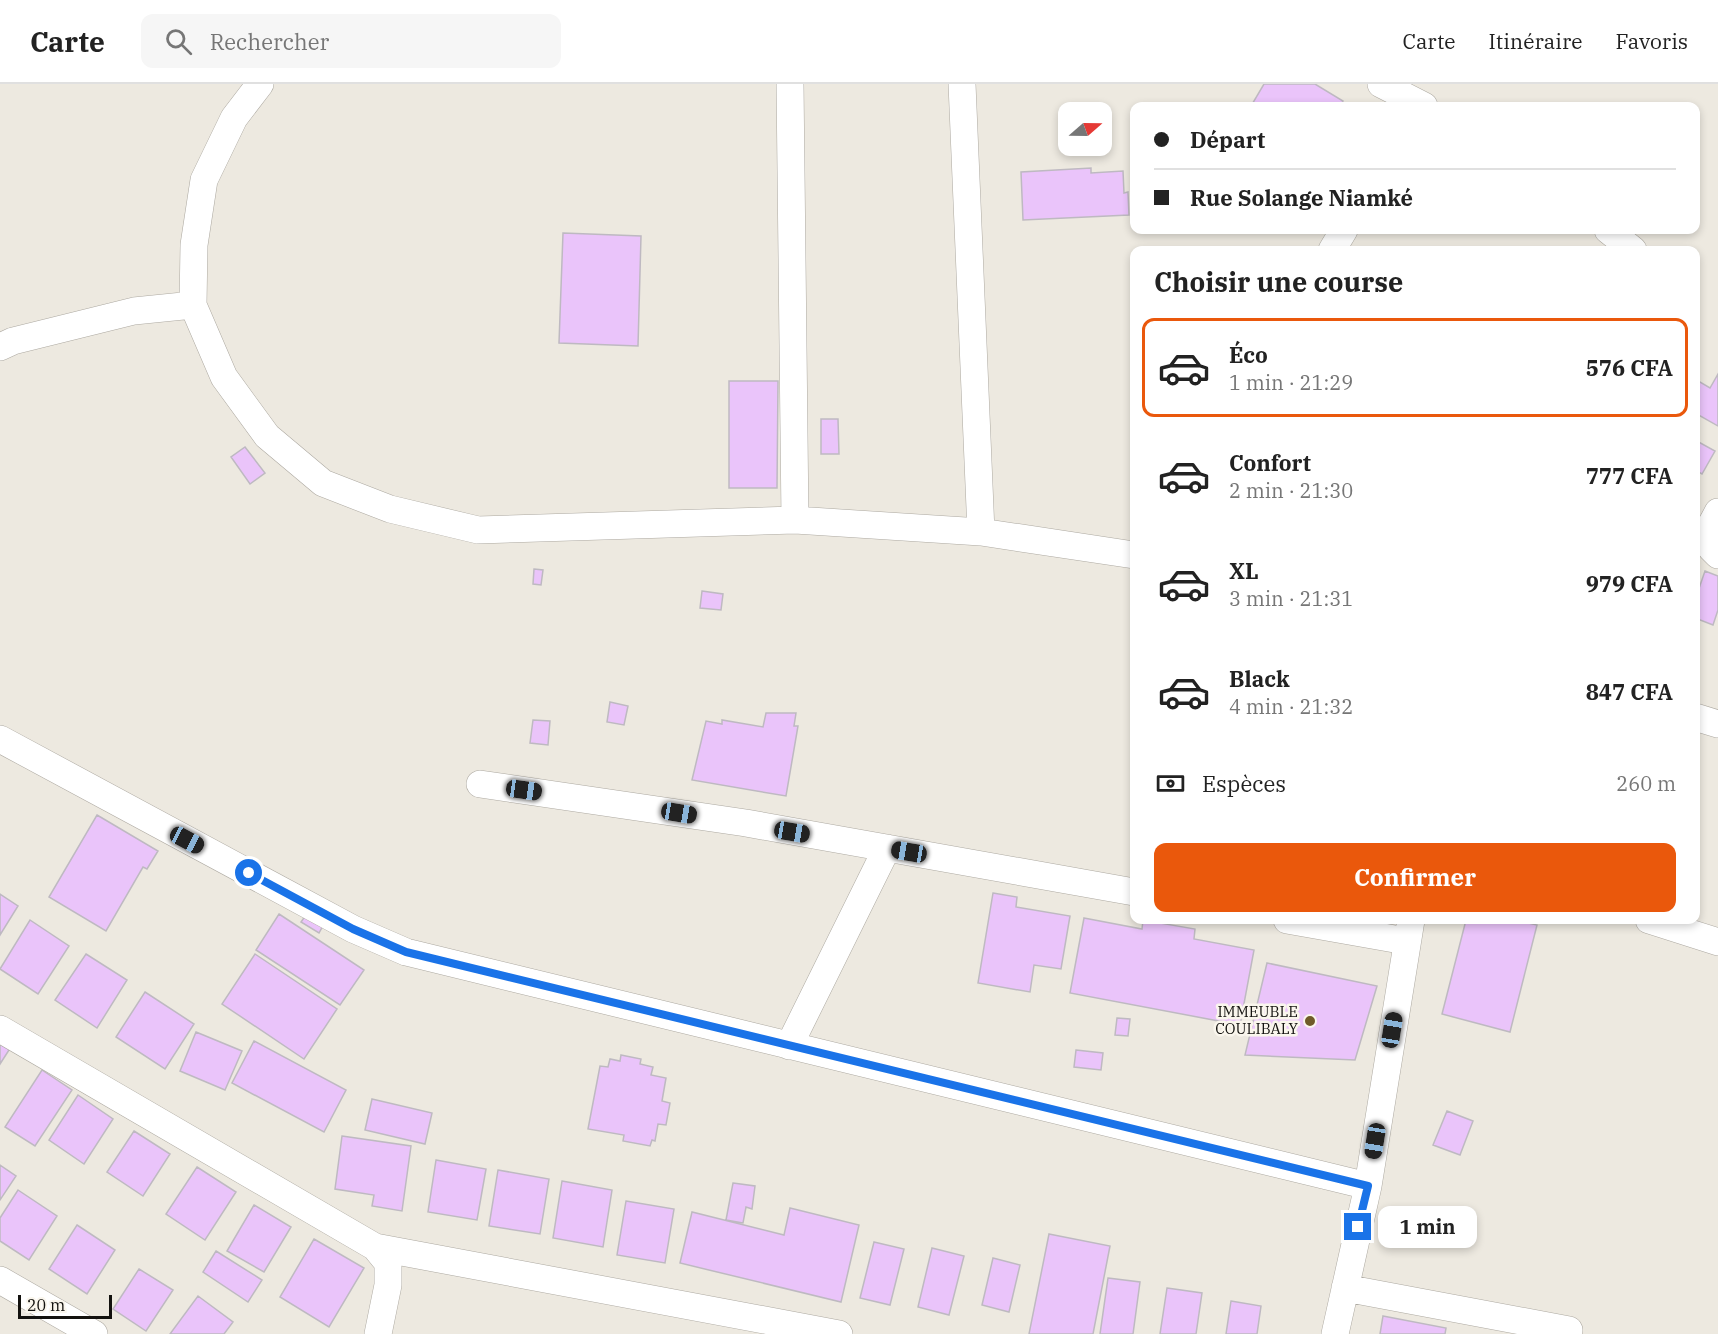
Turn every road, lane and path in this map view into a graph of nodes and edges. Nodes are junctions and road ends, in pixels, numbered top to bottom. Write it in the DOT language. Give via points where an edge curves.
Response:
graph roads {
  1 [pos="260,84"];
  2 [pos="790,84"];
  3 [pos="962,84"];
  4 [pos="1381,84"];
  5 [pos="1418,99"];
  6 [pos="1613,234"];
  7 [pos="1629,246"];
  8 [pos="193,305"];
  9 [pos="4,336"];
  10 [pos="1718,512"];
  11 [pos="795,520"];
  12 [pos="981,532"];
  13 [pos="1130,554"];
  14 [pos="1718,555"];
  15 [pos="1700,719"];
  16 [pos="1718,724"];
  17 [pos="0,740"];
  18 [pos="480,784"];
  19 [pos="886,848"];
  20 [pos="1130,891"];
  21 [pos="1336,924"];
  22 [pos="1662,924"];
  23 [pos="1409,930"];
  24 [pos="1718,942"];
  25 [pos="0,1029"];
  26 [pos="789,1047"];
  27 [pos="1368,1186"];
  28 [pos="375,1247"];
  29 [pos="0,1280"];
  30 [pos="1345,1288"];
  31 [pos="1569,1330"];
  32 [pos="94,1334"];
  33 [pos="378,1334"];
  34 [pos="839,1334"];
  35 [pos="1335,1334"];
  1 -- 8 [label="street" via="234,118 204,180 194,245"];
  2 -- 11 [label="street"];
  3 -- 12 [label="street"];
  4 -- 5 [label="street"];
  6 -- 7 [label="street"];
  8 -- 9 [label="street" via="134,311"];
  8 -- 11 [label="street" via="224,377 267,436 323,483 390,509 478,530"];
  10 -- 14 [label="street" via="1711,525 1711,548"];
  11 -- 12 [label="street"];
  12 -- 13 [label="street"];
  15 -- 16 [label="street"];
  17 -- 26 [label="street" via="353,929 406,952"];
  18 -- 19 [label="street"];
  19 -- 20 [label="street"];
  19 -- 26 [label="street"];
  21 -- 23 [label="street"];
  22 -- 24 [label="street"];
  23 -- 27 [label="street"];
  25 -- 28 [label="street"];
  26 -- 27 [label="street"];
  27 -- 30 [label="street"];
  28 -- 33 [label="street" via="388,1263 388,1285"];
  28 -- 34 [label="street"];
  29 -- 32 [label="street"];
  30 -- 31 [label="street"];
  30 -- 35 [label="street"];
}
